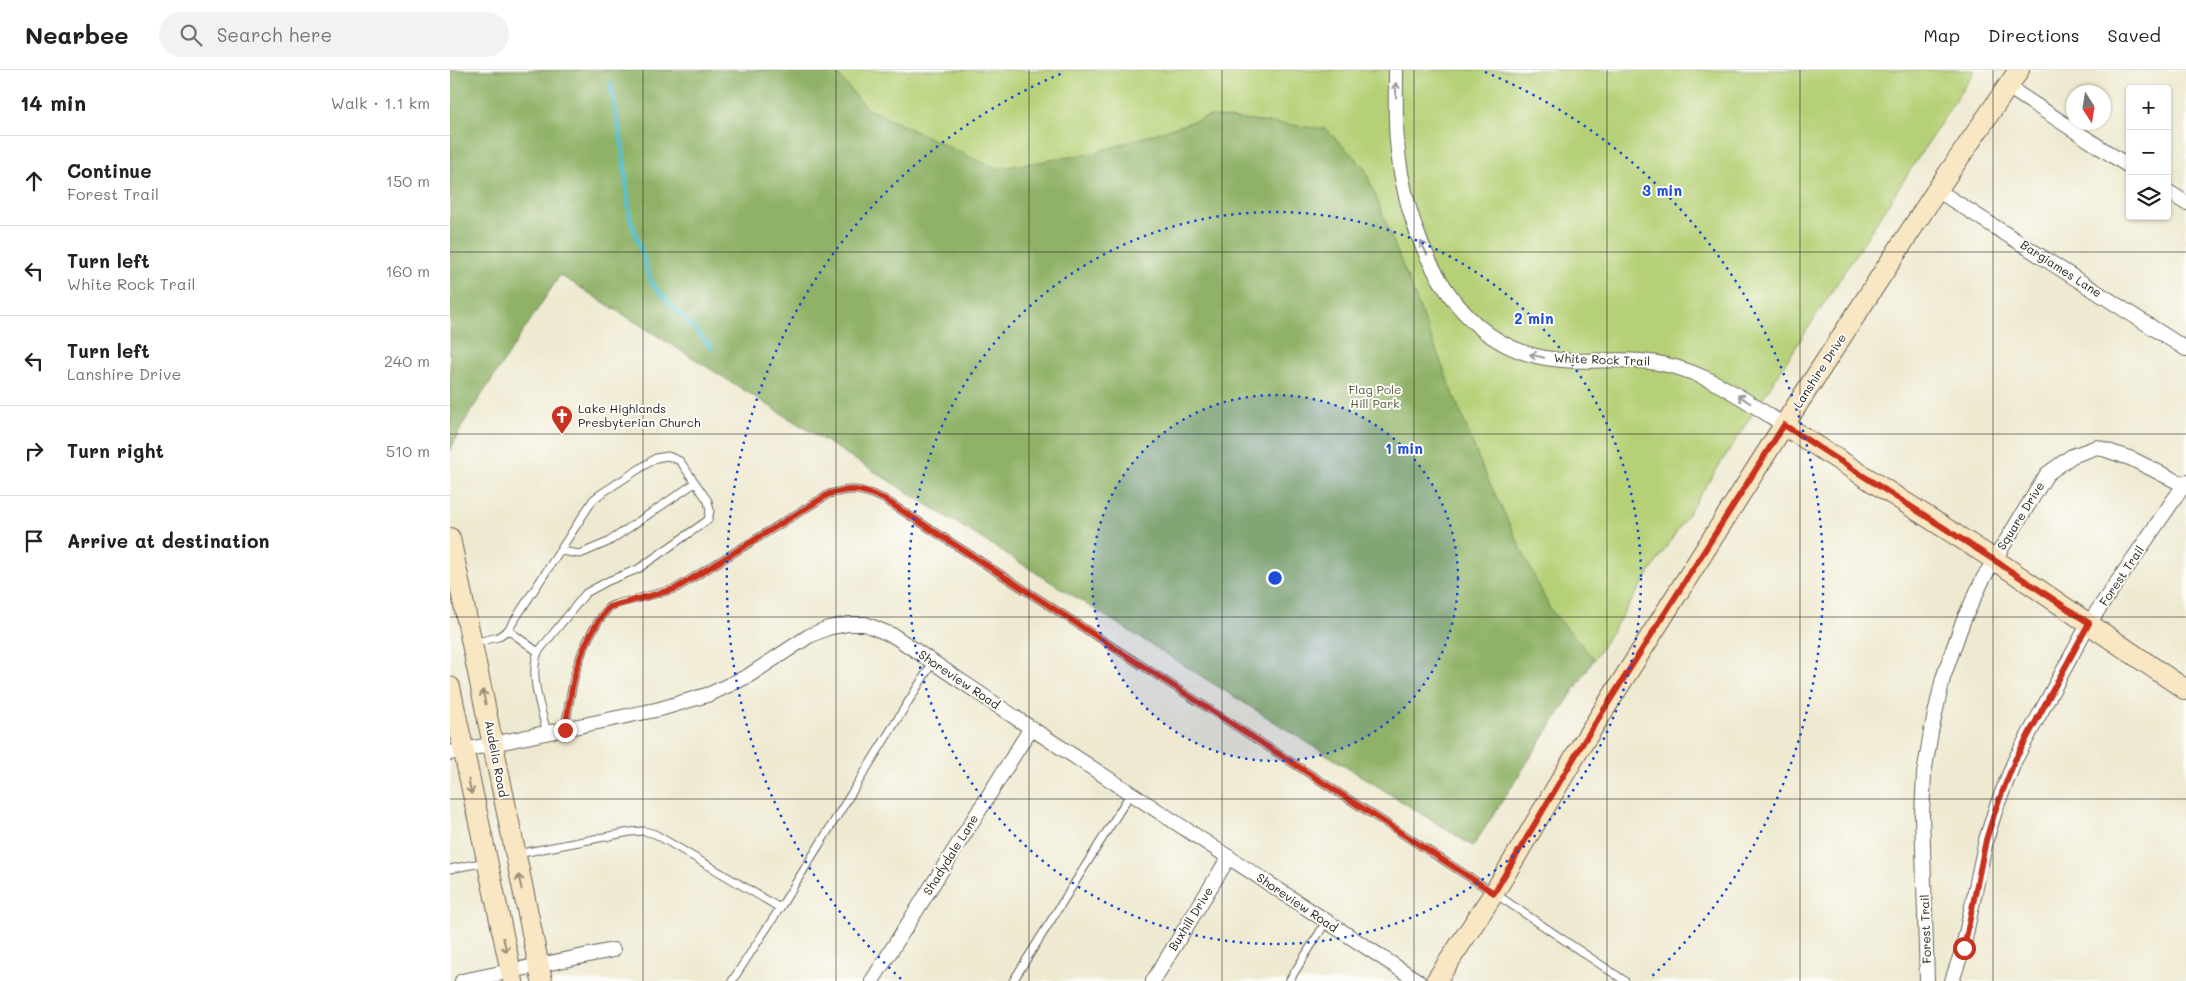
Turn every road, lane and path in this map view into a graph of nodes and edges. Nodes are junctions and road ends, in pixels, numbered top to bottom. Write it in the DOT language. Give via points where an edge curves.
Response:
graph roads {
  1 [pos="1396,70"];
  2 [pos="2019,70"];
  3 [pos="2008,87"];
  4 [pos="2126,164"];
  5 [pos="1936,190"];
  6 [pos="2171,194"];
  7 [pos="2186,204"];
  8 [pos="2186,349"];
  9 [pos="1784,425"];
  10 [pos="695,483"];
  11 [pos="2185,484"];
  12 [pos="450,538"];
  13 [pos="560,551"];
  14 [pos="1994,560"];
  15 [pos="2089,623"];
  16 [pos="508,630"];
  17 [pos="473,644"];
  18 [pos="538,652"];
  19 [pos="933,662"];
  20 [pos="450,688"];
  21 [pos="2186,690"];
  22 [pos="1031,728"];
  23 [pos="565,730"];
  24 [pos="546,733"];
  25 [pos="494,744"];
  26 [pos="456,751"];
  27 [pos="1131,793"];
  28 [pos="514,855"];
  29 [pos="1229,858"];
  30 [pos="486,862"];
  31 [pos="450,869"];
  32 [pos="1494,893"];
  33 [pos="780,908"];
  34 [pos="1326,922"];
  35 [pos="613,950"];
  36 [pos="540,973"];
  37 [pos="512,976"];
  38 [pos="462,981"];
  39 [pos="732,981"];
  40 [pos="872,981"];
  41 [pos="1013,981"];
  42 [pos="1153,981"];
  43 [pos="1289,981"];
  44 [pos="1418,981"];
  45 [pos="1436,981"];
  46 [pos="1625,981"];
  47 [pos="1928,981"];
  48 [pos="1952,981"];
  9 -- 1 [label="street, White Rock Trail, one-way" via="1728,389 1691,371 1641,360 1564,361 1536,356 1510,347 1476,324 1447,289 1415,228 1397,142"];
  2 -- 3 [label="street, Lanshire Drive"];
  3 -- 4 [label="street"];
  3 -- 5 [label="street, Lanshire Drive"];
  5 -- 8 [label="street, Bargiames Lane"];
  5 -- 9 [label="street, Lanshire Drive"];
  6 -- 7 [label="street"];
  9 -- 14 [label="street, White Rock Trail"];
  9 -- 32 [label="street, Lanshire Drive" via="1581,746"];
  10 -- 13 [label="lane" via="608,542 580,554"];
  10 -- 13 [label="lane" via="675,457 656,458 593,500"];
  10 -- 18 [label="lane" via="710,506 708,520 638,569 586,592"];
  11 -- 14 [label="street, Square Drive" via="2098,447 2072,456 2047,474"];
  11 -- 15 [label="street, Forest Trail"];
  12 -- 17 [label="street, Audelia Road"];
  13 -- 16 [label="lane"];
  14 -- 15 [label="street, White Rock Trail"];
  14 -- 47 [label="street, Forest Trail" via="1963,621 1943,678 1930,740 1922,815"];
  15 -- 21 [label="street, White Rock Trail"];
  15 -- 48 [label="street, Forest Trail" via="2015,760 1996,808 1986,840 1964,948"];
  16 -- 17 [label="lane" via="498,638"];
  16 -- 18 [label="lane"];
  25 -- 17 [label="street, Audelia Road, one-way"];
  18 -- 24 [label="lane" via="534,673"];
  19 -- 22 [label="street, Shoreview Road"];
  19 -- 23 [label="street, Shoreview Road" via="882,630 865,624 848,624 809,636 748,676 710,694 660,709"];
  19 -- 33 [label="lane"];
  20 -- 26 [label="street"];
  22 -- 27 [label="street, Shoreview Road"];
  22 -- 40 [label="street, Shadydale Lane"];
  23 -- 24 [label="street, Shoreview Road"];
  23 -- 32 [label="lane" via="573,675 580,654 609,607 675,589 829,494 848,488 866,490"];
  24 -- 25 [label="street, Shoreview Road"];
  25 -- 26 [label="street, Shoreview Road"];
  25 -- 28 [label="street, Audelia Road"];
  26 -- 30 [label="street, one-way"];
  27 -- 29 [label="street, Shoreview Road"];
  27 -- 41 [label="lane"];
  28 -- 33 [label="lane" via="644,831 655,834"];
  36 -- 28 [label="street, Audelia Road, one-way"];
  29 -- 34 [label="street, Shoreview Road"];
  29 -- 42 [label="street, Buxhill Drive"];
  30 -- 31 [label="lane"];
  30 -- 37 [label="street, one-way"];
  32 -- 45 [label="street, Lanshire Drive"];
  32 -- 46 [label="lane"];
  33 -- 39 [label="lane"];
  34 -- 43 [label="lane"];
  34 -- 44 [label="street, Shoreview Road"];
  35 -- 36 [label="street"];
  36 -- 37 [label="street"];
  37 -- 38 [label="street"];
}
